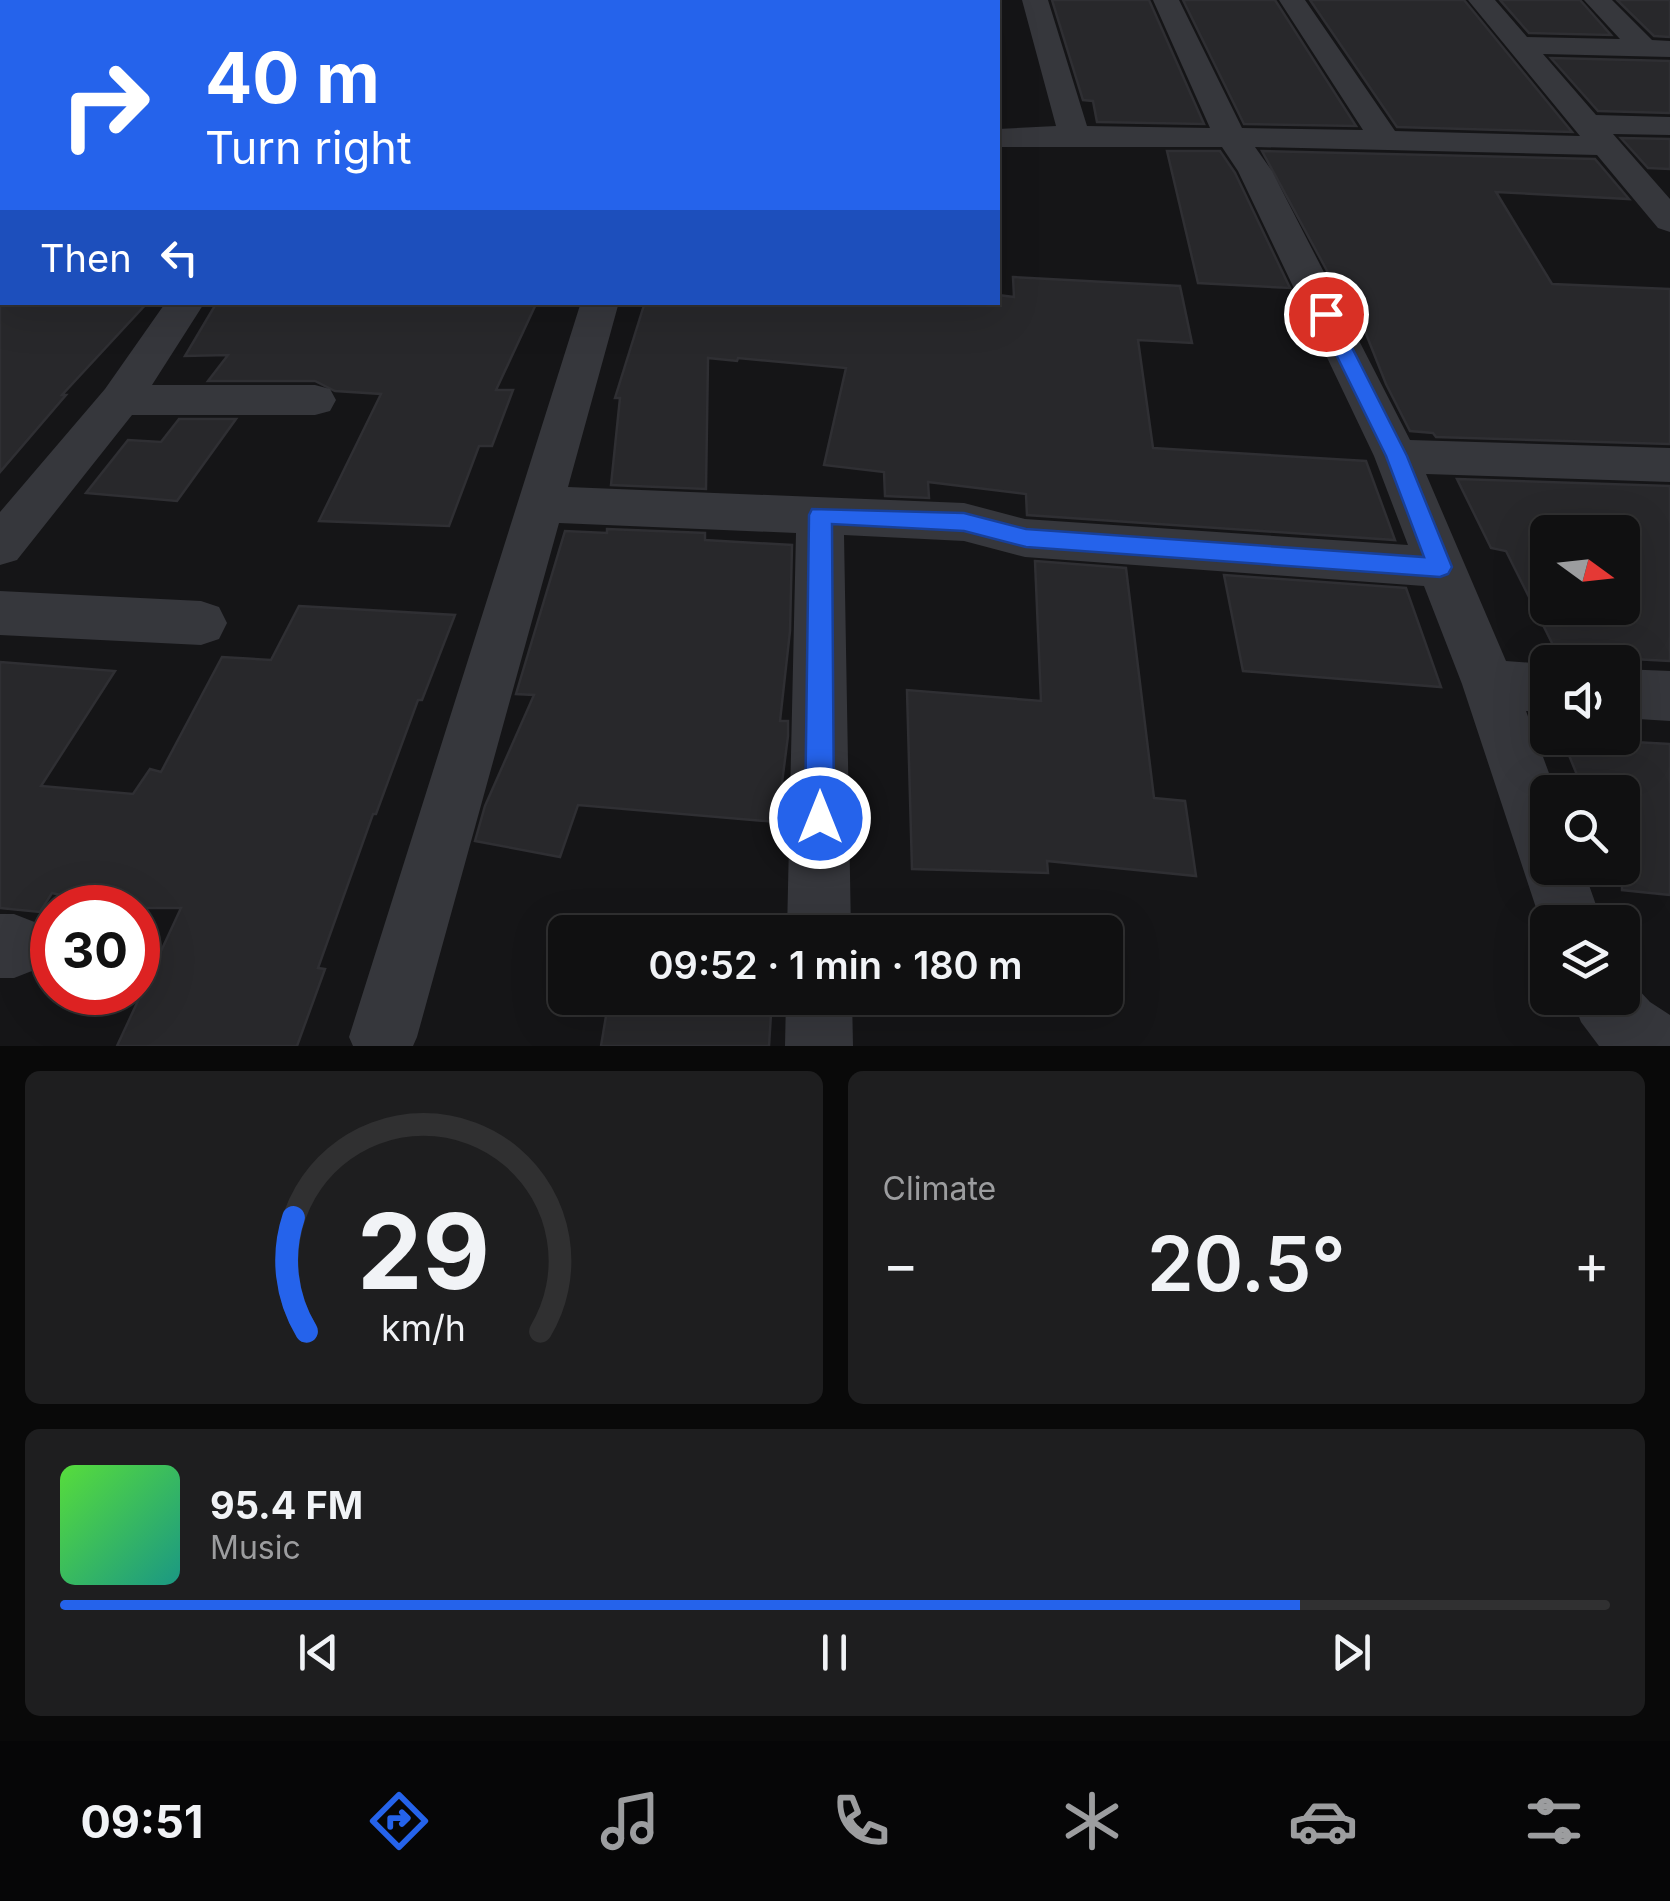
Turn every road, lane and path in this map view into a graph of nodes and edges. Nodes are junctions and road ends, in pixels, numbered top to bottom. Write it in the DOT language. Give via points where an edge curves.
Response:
graph roads {
  1 [pos="538,0"];
  2 [pos="549,0"];
  3 [pos="1035,0"];
  4 [pos="1166,0"];
  5 [pos="1292,0"];
  6 [pos="1481,0"];
  7 [pos="1598,0"];
  8 [pos="1521,45"];
  9 [pos="1658,49"];
  10 [pos="1670,126"];
  11 [pos="1074,135"];
  12 [pos="1597,135"];
  13 [pos="1230,136"];
  14 [pos="1000,138"];
  15 [pos="1385,140"];
  16 [pos="1670,221"];
  17 [pos="184,305"];
  18 [pos="599,305"];
  19 [pos="120,400"];
  20 [pos="315,400"];
  21 [pos="1396,456"];
  22 [pos="1670,466"];
  23 [pos="542,504"];
  24 [pos="820,515"];
  25 [pos="0,546"];
  26 [pos="1440,567"];
  27 [pos="0,613"];
  28 [pos="201,622"];
  29 [pos="1489,684"];
  30 [pos="1530,687"];
  31 [pos="1640,694"];
  32 [pos="1670,696"];
  33 [pos="1530,803"];
  34 [pos="819,915"];
  35 [pos="819,1015"];
  36 [pos="1617,1015"];
  37 [pos="383,1037"];
  38 [pos="819,1046"];
  39 [pos="1656,1046"];
  1 -- 2 [label="street"];
  3 -- 11 [label="street"];
  4 -- 13 [label="street"];
  5 -- 15 [label="street"];
  6 -- 8 [label="street"];
  7 -- 9 [label="street"];
  8 -- 9 [label="street"];
  8 -- 12 [label="street"];
  10 -- 12 [label="street"];
  11 -- 13 [label="street"];
  11 -- 14 [label="street"];
  12 -- 15 [label="street"];
  12 -- 16 [label="street"];
  13 -- 15 [label="street"];
  13 -- 21 [label="street" via="1255,171"];
  17 -- 19 [label="street"];
  18 -- 23 [label="street"];
  19 -- 20 [label="street"];
  19 -- 25 [label="street"];
  21 -- 22 [label="street"];
  21 -- 26 [label="street"];
  23 -- 24 [label="street"];
  23 -- 37 [label="street"];
  24 -- 26 [label="street" via="964,522 1026,538"];
  24 -- 34 [label="street"];
  26 -- 29 [label="street"];
  27 -- 28 [label="street"];
  29 -- 30 [label="street"];
  29 -- 33 [label="street"];
  31 -- 32 [label="street"];
  35 -- 38 [label="street"];
  36 -- 39 [label="street"];
}
